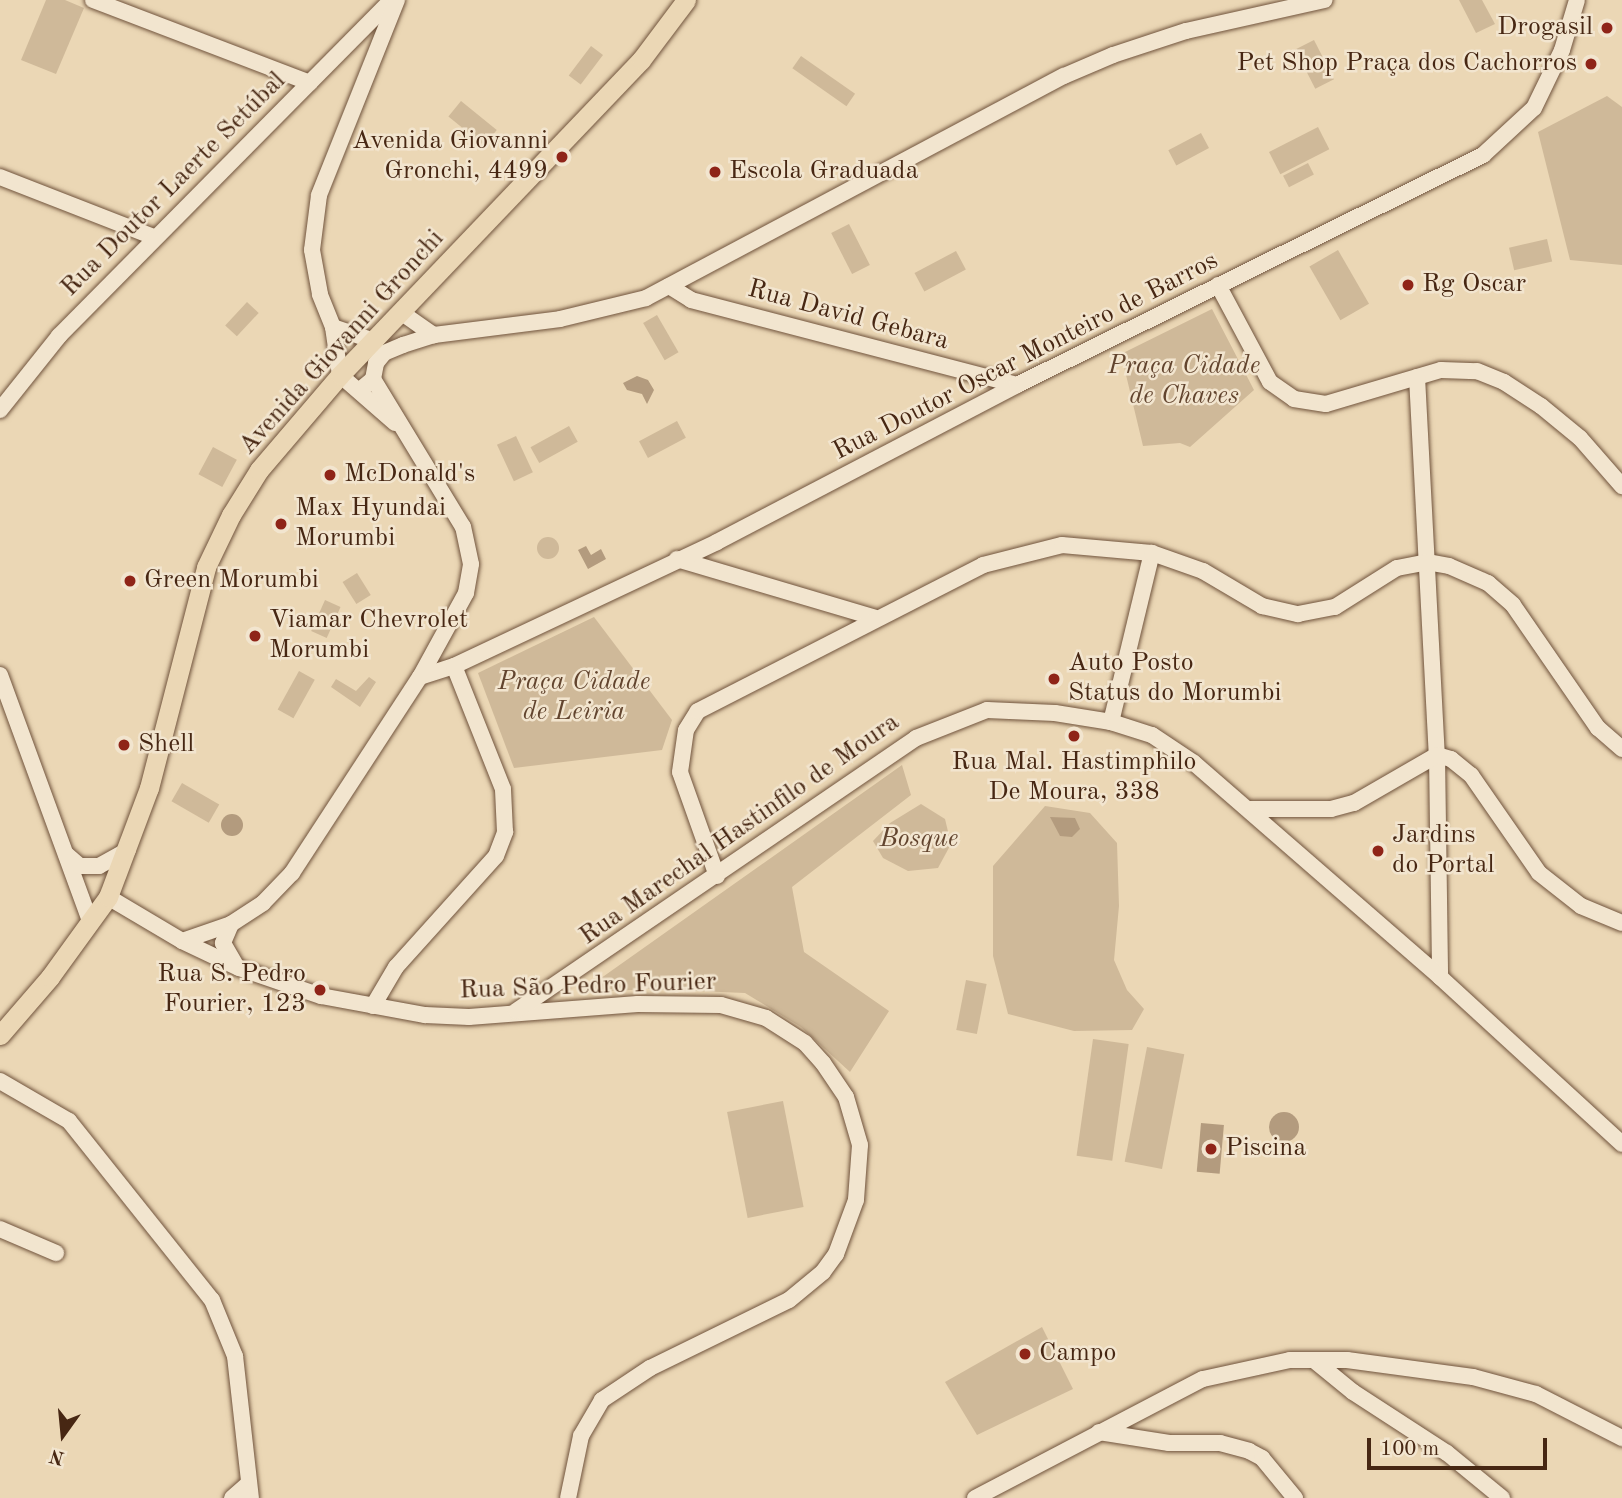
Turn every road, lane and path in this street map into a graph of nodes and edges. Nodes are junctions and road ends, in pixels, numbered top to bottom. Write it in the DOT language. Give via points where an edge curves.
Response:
graph roads {
  1 [pos="93,0"];
  2 [pos="391,0"];
  3 [pos="397,0"];
  4 [pos="686,0"];
  5 [pos="1325,0"];
  6 [pos="1577,0"];
  7 [pos="310,83"];
  8 [pos="0,177"];
  9 [pos="154,237"];
  10 [pos="1219,285"];
  11 [pos="669,286"];
  12 [pos="402,313"];
  13 [pos="333,327"];
  14 [pos="434,335"];
  15 [pos="374,341"];
  16 [pos="340,375"];
  17 [pos="1417,377"];
  18 [pos="373,379"];
  19 [pos="1017,385"];
  20 [pos="359,390"];
  21 [pos="2,402"];
  22 [pos="399,427"];
  23 [pos="1622,486"];
  24 [pos="1152,553"];
  25 [pos="675,559"];
  26 [pos="1427,562"];
  27 [pos="876,618"];
  28 [pos="454,666"];
  29 [pos="0,675"];
  30 [pos="420,677"];
  31 [pos="1111,722"];
  32 [pos="1622,749"];
  33 [pos="1437,755"];
  34 [pos="1249,809"];
  35 [pos="128,850"];
  36 [pos="65,851"];
  37 [pos="717,876"];
  38 [pos="108,897"];
  39 [pos="90,921"];
  40 [pos="231,923"];
  41 [pos="1622,923"];
  42 [pos="182,941"];
  43 [pos="240,968"];
  44 [pos="1440,977"];
  45 [pos="568,978"];
  46 [pos="373,1006"];
  47 [pos="516,1011"];
  48 [pos="575,1011"];
  49 [pos="0,1035"];
  50 [pos="1,1080"];
  51 [pos="1622,1144"];
  52 [pos="0,1230"];
  53 [pos="56,1253"];
  54 [pos="1315,1361"];
  55 [pos="1099,1432"];
  56 [pos="1622,1438"];
  57 [pos="249,1492"];
  58 [pos="232,1498"];
  59 [pos="568,1498"];
  60 [pos="975,1498"];
  61 [pos="1295,1498"];
  62 [pos="1502,1498"];
  1 -- 7 [label="street"];
  2 -- 7 [label="street, Rua Doutor Laerte Setúbal"];
  3 -- 13 [label="street" via="323,182 314,217 314,265"];
  4 -- 12 [label="main road, Avenida Giovanni Gronchi" via="641,60"];
  5 -- 11 [label="street" via="1146,42 1064,76"];
  6 -- 10 [label="street, Rua Doutor Oscar Monteiro de Barros" via="1562,50 1534,108 1502,141 1483,155"];
  7 -- 9 [label="street, Rua Doutor Laerte Setúbal"];
  8 -- 9 [label="street"];
  9 -- 21 [label="street, Rua Doutor Laerte Setúbal"];
  10 -- 17 [label="street" via="1262,370 1294,399 1342,402"];
  10 -- 19 [label="street, Rua Doutor Oscar Monteiro de Barros"];
  11 -- 14 [label="street" via="632,303 560,319"];
  11 -- 19 [label="street, Rua David Gebara" via="691,300"];
  12 -- 14 [label="street"];
  12 -- 15 [label="main road, Avenida Giovanni Gronchi"];
  13 -- 15 [label="street"];
  13 -- 16 [label="street"];
  14 -- 18 [label="street" via="384,353"];
  15 -- 16 [label="main road, Avenida Giovanni Gronchi"];
  16 -- 20 [label="street"];
  16 -- 35 [label="main road, Avenida Giovanni Gronchi" via="260,470 206,567 149,788"];
  17 -- 23 [label="street" via="1458,369 1504,382 1580,438"];
  17 -- 26 [label="street"];
  18 -- 20 [label="street"];
  18 -- 22 [label="street"];
  19 -- 25 [label="street, Rua Doutor Oscar Monteiro de Barros" via="887,457"];
  20 -- 22 [label="street"];
  22 -- 30 [label="street" via="463,527 471,564 466,593"];
  24 -- 26 [label="street" via="1203,571 1262,606 1298,614 1335,607 1385,573"];
  24 -- 27 [label="street" via="1088,544 1034,549 983,565"];
  24 -- 31 [label="street"];
  25 -- 27 [label="street"];
  25 -- 28 [label="street, Rua Doutor Oscar Monteiro de Barros"];
  26 -- 32 [label="street" via="1473,574 1504,596 1524,617 1598,728"];
  26 -- 33 [label="street"];
  27 -- 37 [label="street" via="708,702 692,719 682,744 680,772"];
  28 -- 30 [label="street, Rua Doutor Oscar Monteiro de Barros"];
  28 -- 46 [label="street" via="503,789 505,832 496,856 396,967"];
  29 -- 36 [label="street"];
  30 -- 40 [label="street" via="292,873 263,903"];
  31 -- 34 [label="street, Rua Marechal Hastinfilo de Moura" via="1152,735"];
  31 -- 37 [label="street, Rua Marechal Hastinfilo de Moura" via="1013,709 987,710 939,726 848,780"];
  33 -- 34 [label="street" via="1353,803 1331,809"];
  33 -- 41 [label="street" via="1451,759 1471,775 1539,873 1581,906"];
  33 -- 44 [label="street"];
  34 -- 44 [label="street, Rua Marechal Hastinfilo de Moura"];
  35 -- 36 [label="street" via="90,867 79,866"];
  35 -- 38 [label="main road, Avenida Giovanni Gronchi"];
  36 -- 39 [label="street"];
  37 -- 45 [label="street, Rua Marechal Hastinfilo de Moura"];
  38 -- 39 [label="main road, Avenida Giovanni Gronchi"];
  38 -- 42 [label="street, Rua São Pedro Fourier"];
  39 -- 49 [label="main road, Avenida Giovanni Gronchi"];
  40 -- 42 [label="street"];
  40 -- 43 [label="street" via="223,943 225,954"];
  42 -- 43 [label="street, Rua São Pedro Fourier"];
  43 -- 46 [label="street, Rua São Pedro Fourier" via="321,996"];
  44 -- 51 [label="street, Rua Marechal Hastinfilo de Moura"];
  45 -- 47 [label="street, Rua Marechal Hastinfilo de Moura"];
  45 -- 48 [label="street, Rua Marechal Hastinfilo de Moura" via="566,997"];
  46 -- 47 [label="street, Rua São Pedro Fourier" via="469,1017"];
  47 -- 48 [label="street, Rua São Pedro Fourier"];
  48 -- 59 [label="street, Rua São Pedro Fourier" via="698,1003 766,1018 805,1043 846,1097 860,1145 860,1177 846,1234 823,1272 810,1284 767,1312 650,1368 602,1400 582,1436"];
  50 -- 57 [label="street" via="69,1121 212,1300 235,1356"];
  52 -- 53 [label="street"];
  54 -- 55 [label="street" via="1263,1363 1213,1375"];
  54 -- 56 [label="street" via="1431,1371 1509,1385"];
  54 -- 62 [label="street" via="1353,1392 1447,1453"];
  55 -- 60 [label="street"];
  55 -- 61 [label="street" via="1169,1443 1220,1443 1249,1451 1262,1458"];
  57 -- 58 [label="street"];
}
